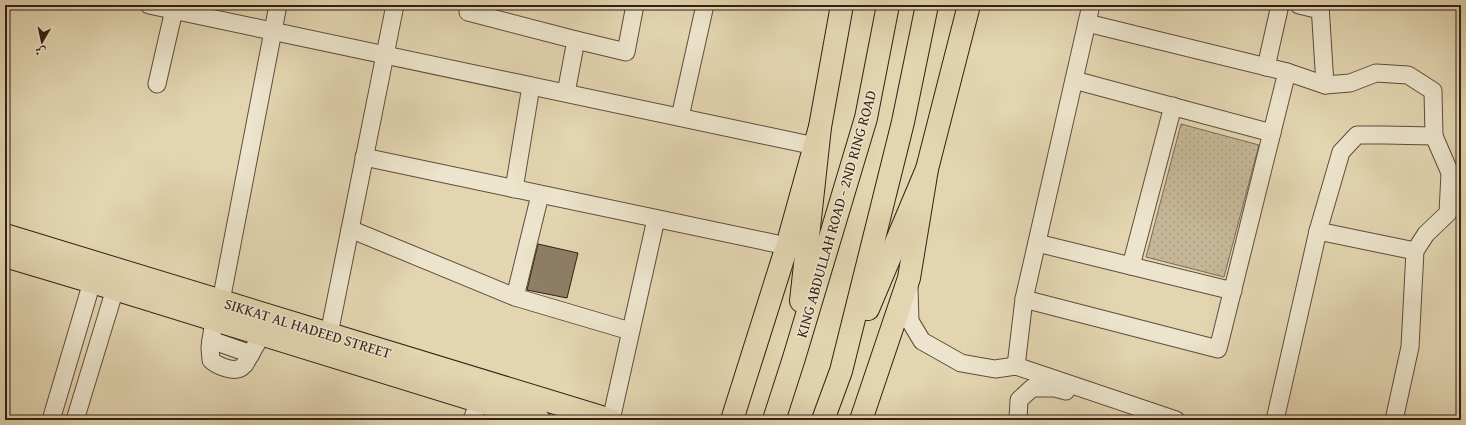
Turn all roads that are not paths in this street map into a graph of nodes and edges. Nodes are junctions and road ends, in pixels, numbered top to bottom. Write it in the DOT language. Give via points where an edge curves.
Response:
graph roads {
  1 [pos="149,5"];
  2 [pos="278,5"];
  3 [pos="395,5"];
  4 [pos="470,5"];
  5 [pos="636,5"];
  6 [pos="705,5"];
  7 [pos="842,5"];
  8 [pos="888,5"];
  9 [pos="927,5"];
  10 [pos="969,5"];
  11 [pos="1091,5"];
  12 [pos="1280,5"];
  13 [pos="1299,5"];
  14 [pos="1320,7"];
  15 [pos="174,10"];
  16 [pos="1087,23"];
  17 [pos="273,31"];
  18 [pos="576,40"];
  19 [pos="385,55"];
  20 [pos="1266,67"];
  21 [pos="1287,72"];
  22 [pos="1074,80"];
  23 [pos="157,84"];
  24 [pos="1325,85"];
  25 [pos="531,86"];
  26 [pos="566,93"];
  27 [pos="1173,106"];
  28 [pos="680,117"];
  29 [pos="1272,133"];
  30 [pos="1434,136"];
  31 [pos="818,137"];
  32 [pos="364,157"];
  33 [pos="927,169"];
  34 [pos="514,189"];
  35 [pos="540,195"];
  36 [pos="1454,211"];
  37 [pos="656,219"];
  38 [pos="350,229"];
  39 [pos="1318,231"];
  40 [pos="5,236"];
  41 [pos="1037,243"];
  42 [pos="788,246"];
  43 [pos="1415,251"];
  44 [pos="5,256"];
  45 [pos="1131,266"];
  46 [pos="908,278"];
  47 [pos="92,282"];
  48 [pos="115,289"];
  49 [pos="1233,291"];
  50 [pos="515,297"];
  51 [pos="1024,299"];
  52 [pos="215,321"];
  53 [pos="630,332"];
  54 [pos="262,334"];
  55 [pos="329,334"];
  56 [pos="794,358"];
  57 [pos="1016,366"];
  58 [pos="842,371"];
  59 [pos="475,411"];
  60 [pos="731,416"];
  61 [pos="81,419"];
  62 [pos="51,420"];
  63 [pos="540,420"];
  64 [pos="611,420"];
  65 [pos="774,420"];
  66 [pos="824,420"];
  67 [pos="861,420"];
  68 [pos="1018,420"];
  69 [pos="1175,420"];
  70 [pos="1275,420"];
  71 [pos="1394,420"];
  1 -- 15 [label="street"];
  2 -- 17 [label="street"];
  3 -- 19 [label="street"];
  4 -- 18 [label="street" via="468,12"];
  5 -- 18 [label="street" via="626,52"];
  6 -- 28 [label="street"];
  7 -- 31 [label="main road"];
  8 -- 56 [label="main road, KING ABDULLAH ROAD - 2ND RING ROAD" via="866,118"];
  9 -- 58 [label="main road" via="903,122"];
  10 -- 33 [label="main road"];
  11 -- 16 [label="street"];
  12 -- 20 [label="street"];
  13 -- 14 [label="street"];
  14 -- 24 [label="street"];
  15 -- 17 [label="street"];
  15 -- 23 [label="street"];
  16 -- 20 [label="street"];
  16 -- 22 [label="street"];
  17 -- 19 [label="street"];
  17 -- 52 [label="street"];
  18 -- 26 [label="street"];
  19 -- 25 [label="street"];
  19 -- 32 [label="street"];
  20 -- 21 [label="street"];
  21 -- 24 [label="street"];
  21 -- 29 [label="street"];
  22 -- 27 [label="street"];
  22 -- 41 [label="street"];
  24 -- 30 [label="street" via="1350,83 1376,73 1408,75 1433,91"];
  25 -- 26 [label="street"];
  25 -- 34 [label="street"];
  26 -- 28 [label="street"];
  27 -- 29 [label="street"];
  27 -- 45 [label="street"];
  28 -- 31 [label="street"];
  29 -- 49 [label="street"];
  30 -- 36 [label="street" via="1450,173"];
  30 -- 39 [label="street" via="1357,135 1341,152"];
  31 -- 42 [label="main road"];
  31 -- 56 [label="main road"];
  32 -- 34 [label="street"];
  32 -- 38 [label="street"];
  33 -- 46 [label="main road"];
  33 -- 58 [label="main road"];
  34 -- 35 [label="street"];
  35 -- 37 [label="street"];
  35 -- 50 [label="street"];
  36 -- 43 [label="street" via="1426,234"];
  37 -- 42 [label="street"];
  37 -- 53 [label="street"];
  38 -- 50 [label="street"];
  38 -- 55 [label="street"];
  39 -- 43 [label="street"];
  39 -- 70 [label="street"];
  40 -- 52 [label="main road, SIKKAT AL HADEED STREET"];
  41 -- 45 [label="street"];
  41 -- 51 [label="street"];
  42 -- 60 [label="main road"];
  43 -- 71 [label="street" via="1410,347"];
  44 -- 47 [label="main road, SIKKAT AL HADEED STREET"];
  45 -- 49 [label="street"];
  46 -- 57 [label="street" via="910,321 922,341 961,363 995,369"];
  46 -- 67 [label="main road"];
  47 -- 48 [label="main road, SIKKAT AL HADEED STREET"];
  47 -- 62 [label="street"];
  48 -- 52 [label="main road, SIKKAT AL HADEED STREET"];
  48 -- 61 [label="street"];
  49 -- 51 [label="street" via="1218,349"];
  50 -- 53 [label="street"];
  51 -- 57 [label="street"];
  52 -- 54 [label="main road, SIKKAT AL HADEED STREET"];
  52 -- 54 [label="street" via="251,354"];
  52 -- 55 [label="main road, SIKKAT AL HADEED STREET"];
  53 -- 64 [label="street"];
  54 -- 59 [label="main road, SIKKAT AL HADEED STREET"];
  55 -- 64 [label="main road, SIKKAT AL HADEED STREET"];
  56 -- 65 [label="main road, KING ABDULLAH ROAD - 2ND RING ROAD"];
  57 -- 69 [label="street"];
  58 -- 66 [label="main road"];
  59 -- 63 [label="main road, SIKKAT AL HADEED STREET"];
  68 -- 69 [label="street" via="1019,400 1032,388 1054,388"];
}
